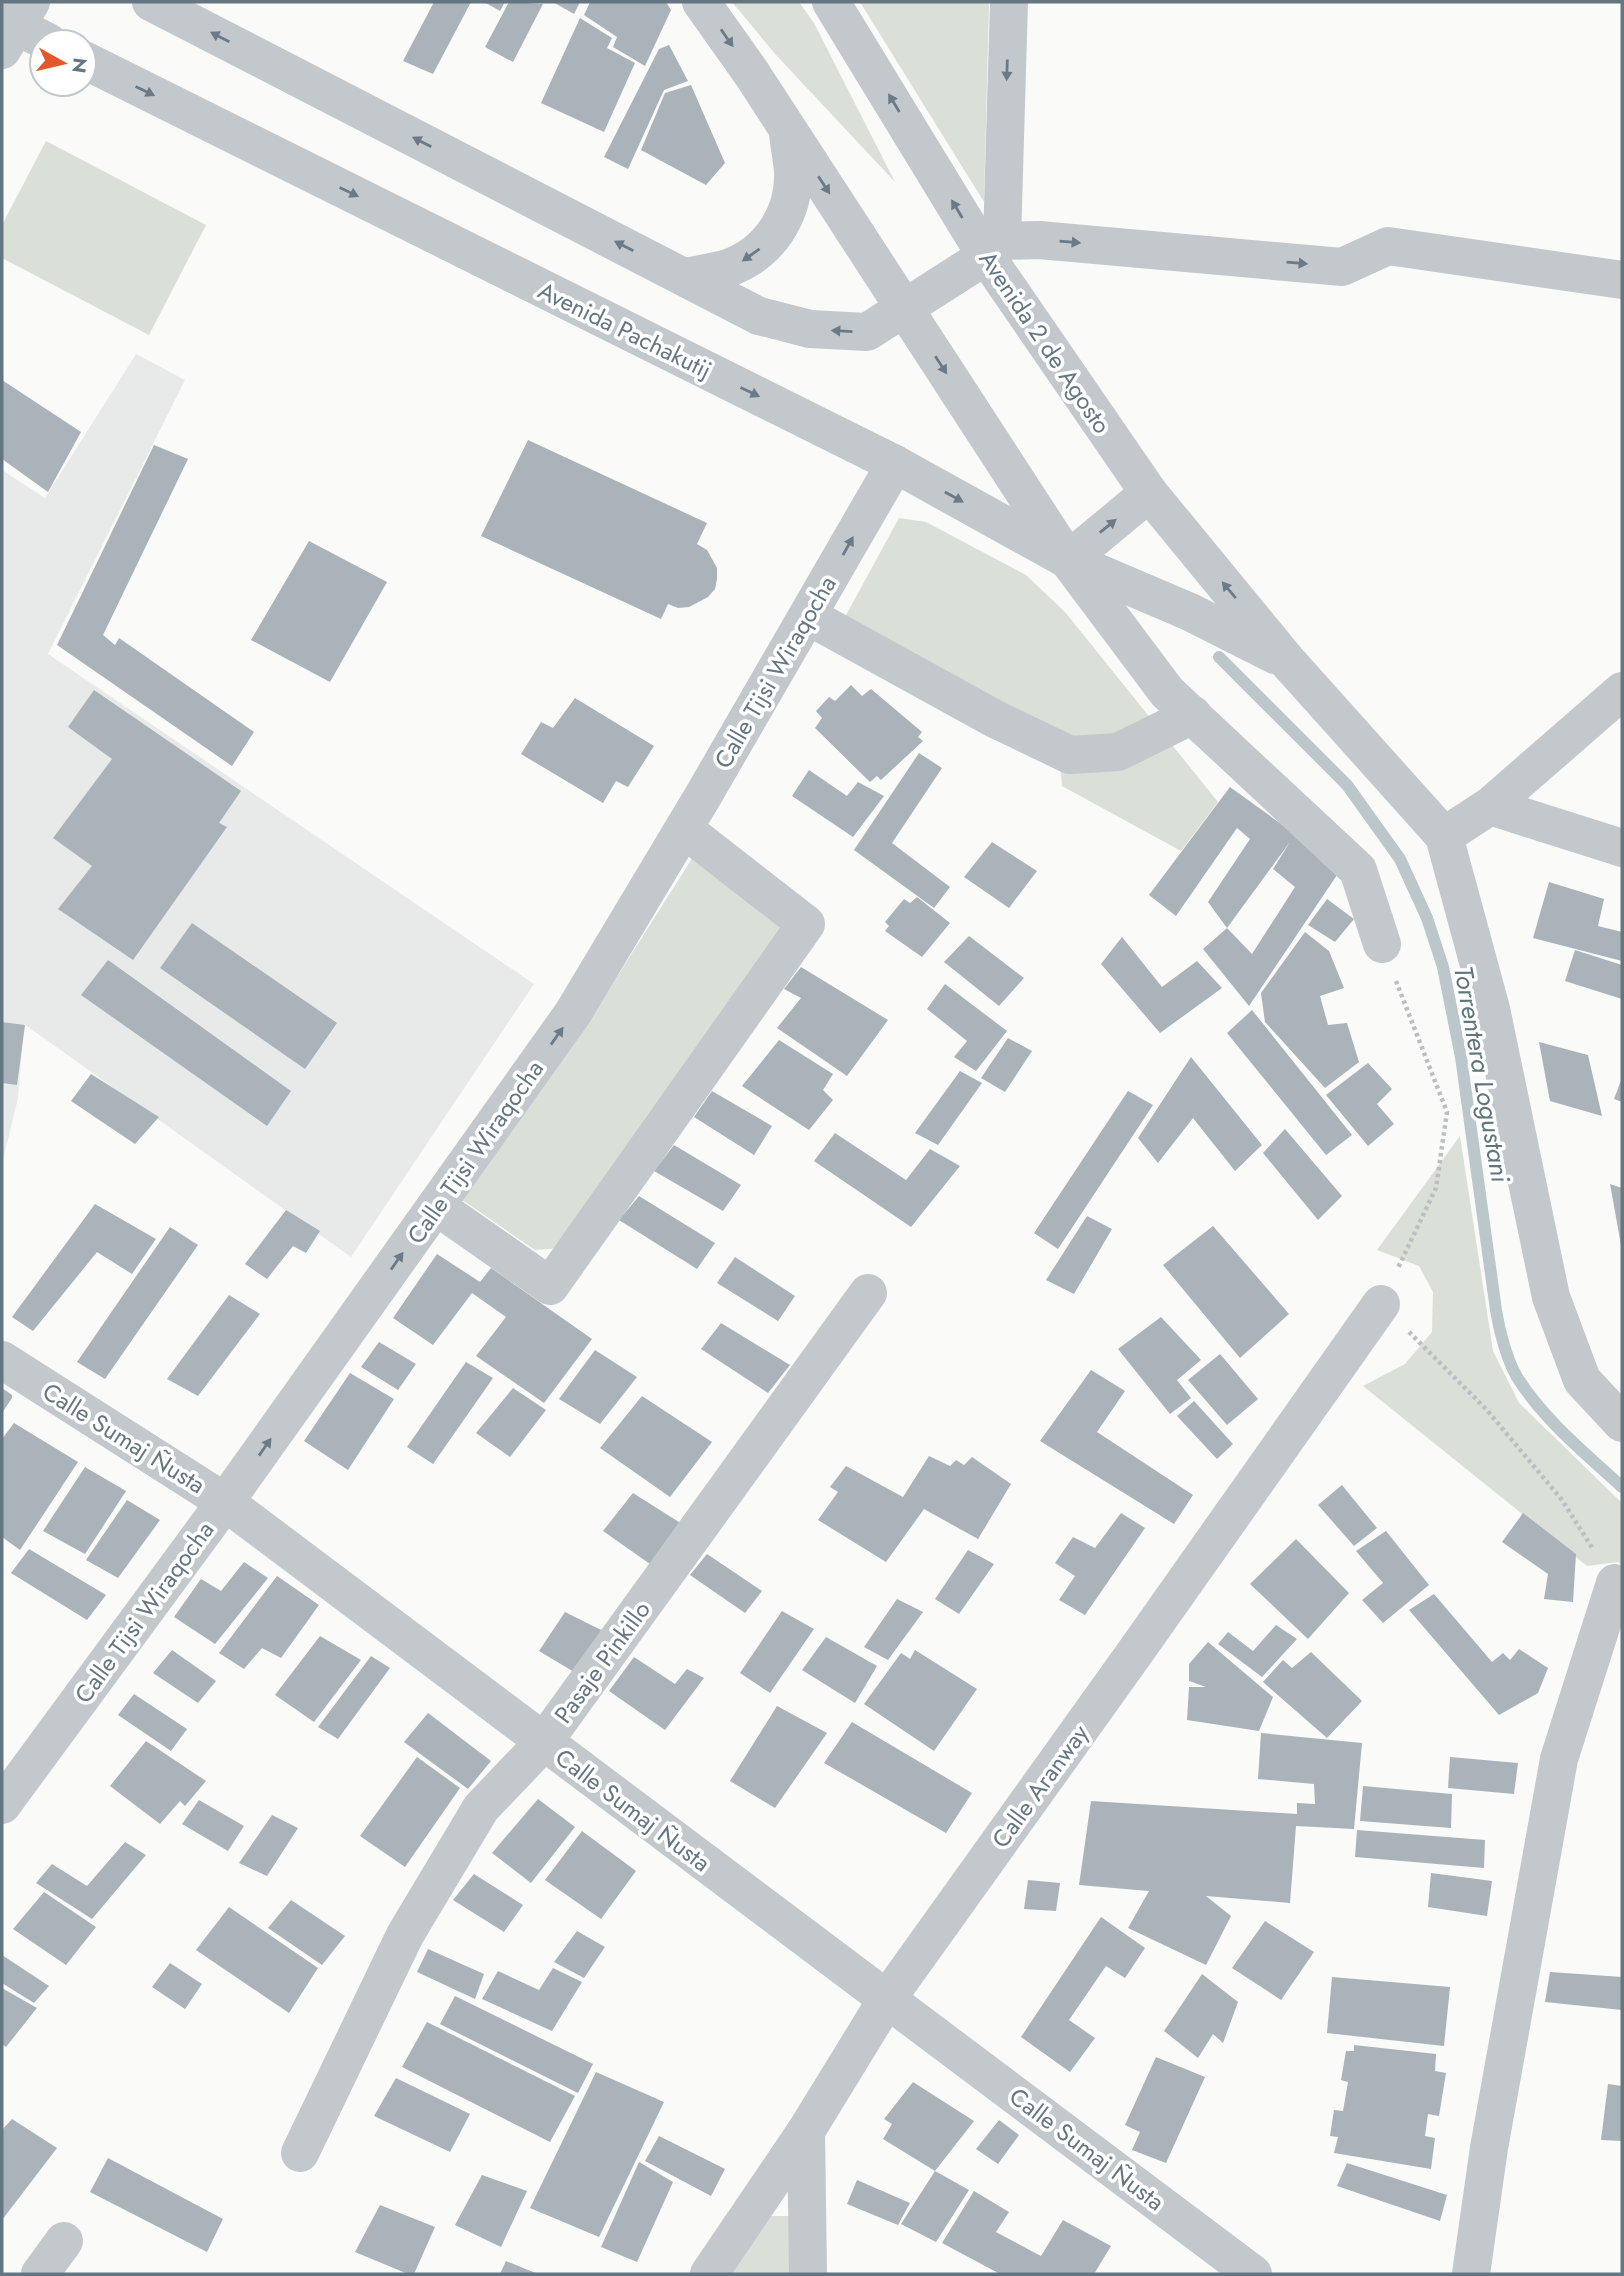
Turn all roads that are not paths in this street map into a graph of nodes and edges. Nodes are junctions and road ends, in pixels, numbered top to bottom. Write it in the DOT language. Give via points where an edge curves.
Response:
graph roads {
  1 [pos="151,2"];
  2 [pos="701,2"];
  3 [pos="831,2"];
  4 [pos="1009,2"];
  5 [pos="98,67"];
  6 [pos="787,128"];
  7 [pos="994,248"];
  8 [pos="685,277"];
  9 [pos="1622,280"];
  10 [pos="904,308"];
  11 [pos="894,464"];
  12 [pos="1149,493"];
  13 [pos="1068,560"];
  14 [pos="808,616"];
  15 [pos="1288,662"];
  16 [pos="1622,691"];
  17 [pos="1193,715"];
  18 [pos="1490,806"];
  19 [pos="684,829"];
  20 [pos="1444,836"];
  21 [pos="1622,848"];
  22 [pos="1382,944"];
  23 [pos="436,1206"];
  24 [pos="869,1293"];
  25 [pos="1381,1304"];
  26 [pos="2,1360"];
  27 [pos="1622,1423"];
  28 [pos="225,1502"];
  29 [pos="1615,1583"];
  30 [pos="543,1743"];
  31 [pos="2,1805"];
  32 [pos="887,1999"];
  33 [pos="806,2131"];
  34 [pos="300,2153"];
  35 [pos="64,2241"];
  36 [pos="40,2274"];
  37 [pos="709,2274"];
  38 [pos="808,2274"];
  39 [pos="1253,2274"];
  40 [pos="1471,2274"];
  8 -- 1 [label="street, one-way"];
  2 -- 6 [label="street, one-way"];
  7 -- 3 [label="street, Avenida 2 de Agosto, one-way"];
  4 -- 7 [label="street, one-way"];
  5 -- 11 [label="street, Avenida Pachakutij, one-way"];
  6 -- 8 [label="street, one-way" via="793,173 788,210 775,235 751,257 728,268"];
  6 -- 10 [label="street, one-way"];
  7 -- 9 [label="street, one-way" via="1039,240 1342,267 1388,246"];
  7 -- 10 [label="street"];
  7 -- 12 [label="street, Avenida 2 de Agosto"];
  10 -- 8 [label="street, one-way" via="867,332 810,329 759,316"];
  10 -- 13 [label="street, one-way"];
  11 -- 13 [label="street, Avenida Pachakutij, one-way"];
  14 -- 11 [label="street, Calle Tijsi Wiraqocha, one-way"];
  13 -- 12 [label="street, one-way"];
  15 -- 12 [label="street, Avenida 2 de Agosto, one-way"];
  13 -- 15 [label="street, Avenida 2 de Agosto" via="1190,612"];
  13 -- 17 [label="street" via="1167,692"];
  14 -- 17 [label="street" via="1070,755 1118,752"];
  14 -- 19 [label="street, Calle Tijsi Wiraqocha"];
  15 -- 20 [label="street, Avenida 2 de Agosto"];
  16 -- 18 [label="street"];
  17 -- 22 [label="street" via="1358,870"];
  18 -- 20 [label="street"];
  18 -- 21 [label="street"];
  23 -- 19 [label="street, Calle Tijsi Wiraqocha, one-way" via="573,1013"];
  19 -- 23 [label="street" via="806,924 550,1286"];
  20 -- 27 [label="street, Avenida 2 de Agosto" via="1491,1009 1551,1297 1582,1380"];
  28 -- 23 [label="street, Calle Tijsi Wiraqocha, one-way"];
  24 -- 30 [label="street, Pasaje Pinkillo"];
  25 -- 32 [label="street, Calle Aranway"];
  26 -- 28 [label="street, Calle Sumaj Ñusta"];
  28 -- 30 [label="street, Calle Sumaj Ñusta"];
  28 -- 31 [label="street, Calle Tijsi Wiraqocha"];
  29 -- 40 [label="street" via="1559,1759"];
  30 -- 32 [label="street, Calle Sumaj Ñusta"];
  30 -- 34 [label="street, Pasaje Pinkillo" via="481,1808 412,1923"];
  32 -- 33 [label="street, Calle Aranway"];
  32 -- 39 [label="street, Calle Sumaj Ñusta"];
  33 -- 37 [label="street, Calle Aranway"];
  33 -- 38 [label="street"];
  35 -- 36 [label="street"];
}
